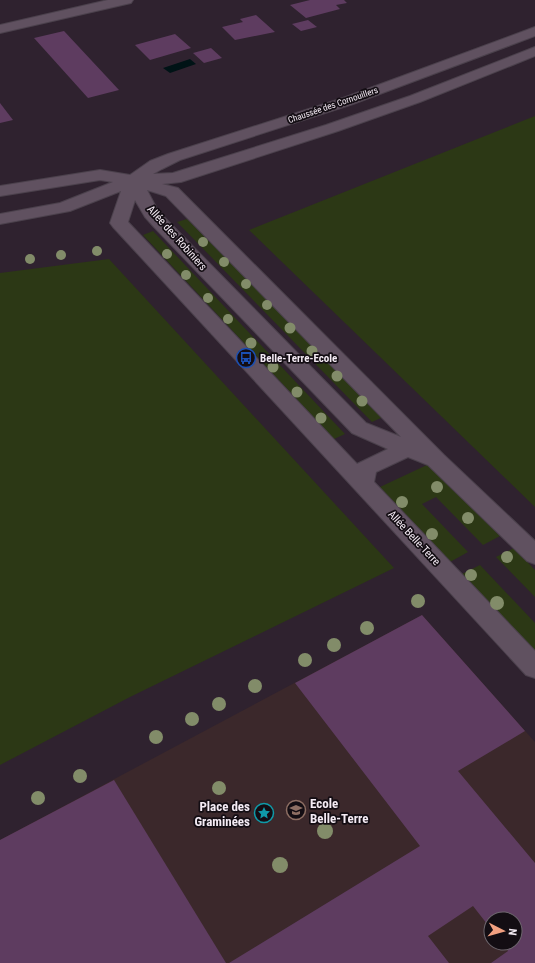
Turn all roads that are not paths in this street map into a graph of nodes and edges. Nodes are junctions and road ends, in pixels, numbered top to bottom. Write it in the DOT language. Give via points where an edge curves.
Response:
graph roads {
  1 [pos="126,0"];
  2 [pos="0,30"];
  3 [pos="535,31"];
  4 [pos="535,51"];
  5 [pos="133,181"];
  6 [pos="0,191"];
  7 [pos="0,219"];
  8 [pos="407,449"];
  9 [pos="436,460"];
  10 [pos="363,483"];
  11 [pos="535,555"];
  12 [pos="535,668"];
  1 -- 2 [label="street"];
  3 -- 5 [label="street, Chaussée des Cornouillers" via="348,101 174,157 156,165"];
  4 -- 5 [label="street, Chaussée des Cornouillers" via="415,99 332,128 175,178"];
  5 -- 6 [label="street, Chaussée des Cornouillers" via="100,175"];
  5 -- 7 [label="street, Chaussée des Cornouillers" via="64,207"];
  5 -- 8 [label="street, Allée des Robiniers" via="151,213 359,428"];
  5 -- 9 [label="street" via="172,192"];
  5 -- 10 [label="street, Allée Belle-Terre" via="119,223"];
  8 -- 9 [label="street, Allée des Robiniers"];
  8 -- 10 [label="street" via="366,468"];
  9 -- 11 [label="street"];
  10 -- 12 [label="street, Allée Belle-Terre"];
}
